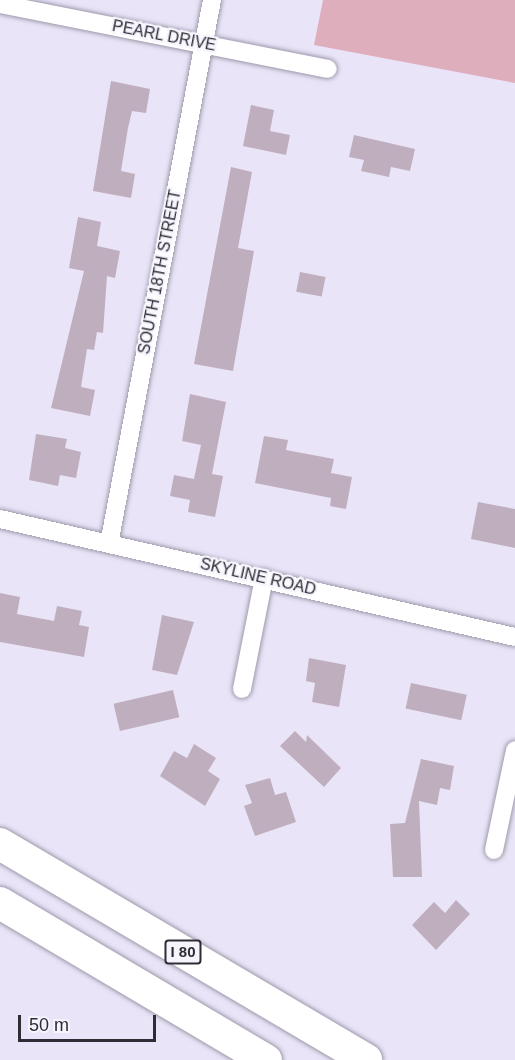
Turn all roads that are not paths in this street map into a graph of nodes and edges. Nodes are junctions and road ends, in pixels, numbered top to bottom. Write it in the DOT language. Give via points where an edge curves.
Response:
graph roads {
  1 [pos="212,0"];
  2 [pos="0,4"];
  3 [pos="204,44"];
  4 [pos="328,69"];
  5 [pos="0,519"];
  6 [pos="109,544"];
  7 [pos="264,579"];
  8 [pos="515,637"];
  9 [pos="242,689"];
  10 [pos="515,750"];
  11 [pos="0,844"];
  12 [pos="494,850"];
  13 [pos="0,903"];
  14 [pos="266,1060"];
  15 [pos="366,1060"];
  1 -- 3 [label="street, SOUTH 18TH STREET"];
  2 -- 3 [label="street, PEARL DRIVE"];
  3 -- 4 [label="street, PEARL DRIVE"];
  3 -- 6 [label="street, SOUTH 18TH STREET"];
  5 -- 6 [label="street, SKYLINE ROAD"];
  6 -- 7 [label="street, SKYLINE ROAD"];
  7 -- 8 [label="street, SKYLINE ROAD"];
  7 -- 9 [label="street"];
  10 -- 12 [label="street"];
  11 -- 15 [label="highway, I 80"];
  13 -- 14 [label="highway"];
}
